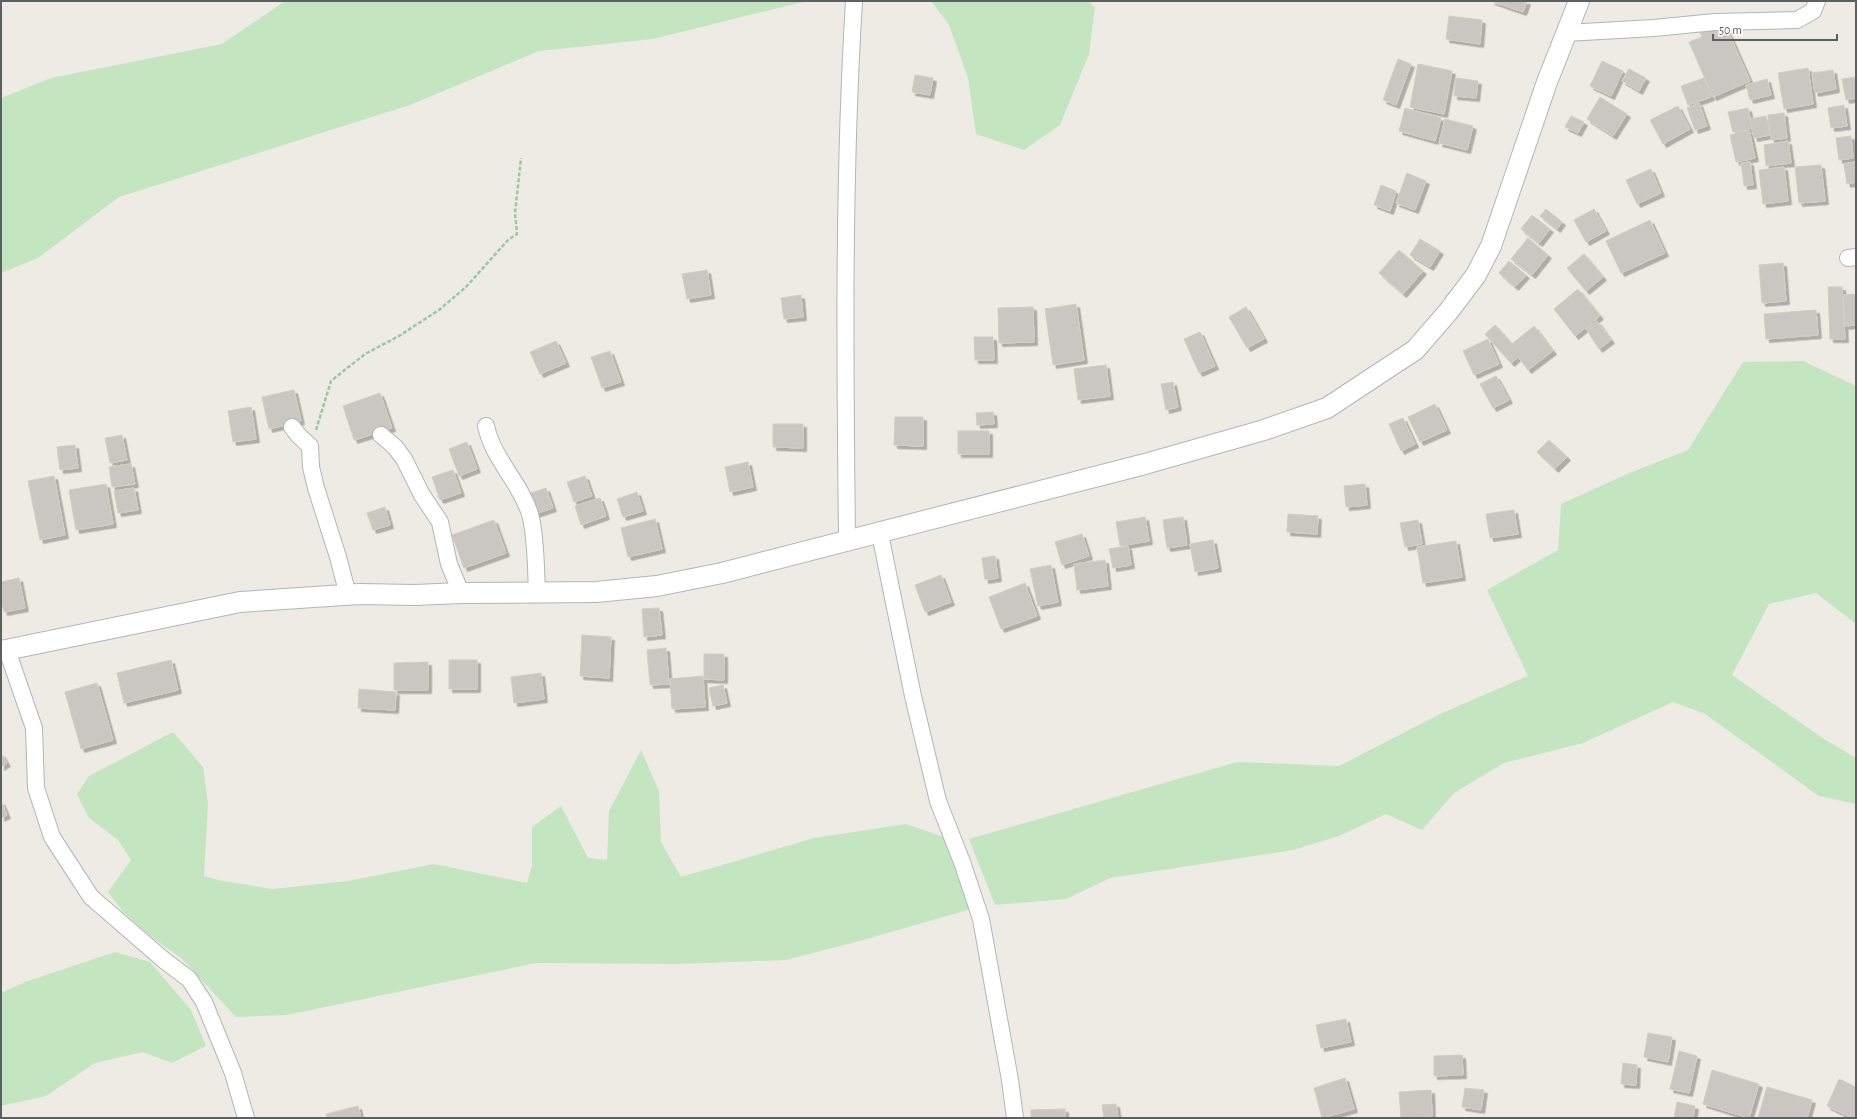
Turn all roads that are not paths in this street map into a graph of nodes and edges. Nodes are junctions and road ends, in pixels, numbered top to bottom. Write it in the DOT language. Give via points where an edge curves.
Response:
graph roads {
  1 [pos="854,1"];
  2 [pos="1579,1"];
  3 [pos="1817,1"];
  4 [pos="1566,33"];
  5 [pos="486,426"];
  6 [pos="292,427"];
  7 [pos="381,435"];
  8 [pos="880,534"];
  9 [pos="847,540"];
  10 [pos="461,593"];
  11 [pos="537,593"];
  12 [pos="348,595"];
  13 [pos="4,651"];
  14 [pos="246,1118"];
  15 [pos="1015,1118"];
  1 -- 9 [label="street" via="848,186"];
  2 -- 4 [label="street"];
  3 -- 4 [label="street" via="1812,11 1797,20 1715,22"];
  4 -- 8 [label="street" via="1491,246 1476,275 1415,350 1327,408 1264,430"];
  5 -- 11 [label="street" via="489,439 530,513"];
  6 -- 12 [label="street" via="310,446 316,488"];
  7 -- 10 [label="street" via="404,459 422,495 440,522 449,564"];
  8 -- 9 [label="street"];
  8 -- 15 [label="street" via="913,696 938,801 981,919"];
  9 -- 11 [label="street" via="722,573 657,586 596,592"];
  10 -- 11 [label="street"];
  10 -- 12 [label="street"];
  12 -- 13 [label="street" via="240,602"];
  13 -- 14 [label="street" via="34,728 36,788 52,836 91,897 189,979 204,1002 233,1074"];
}
